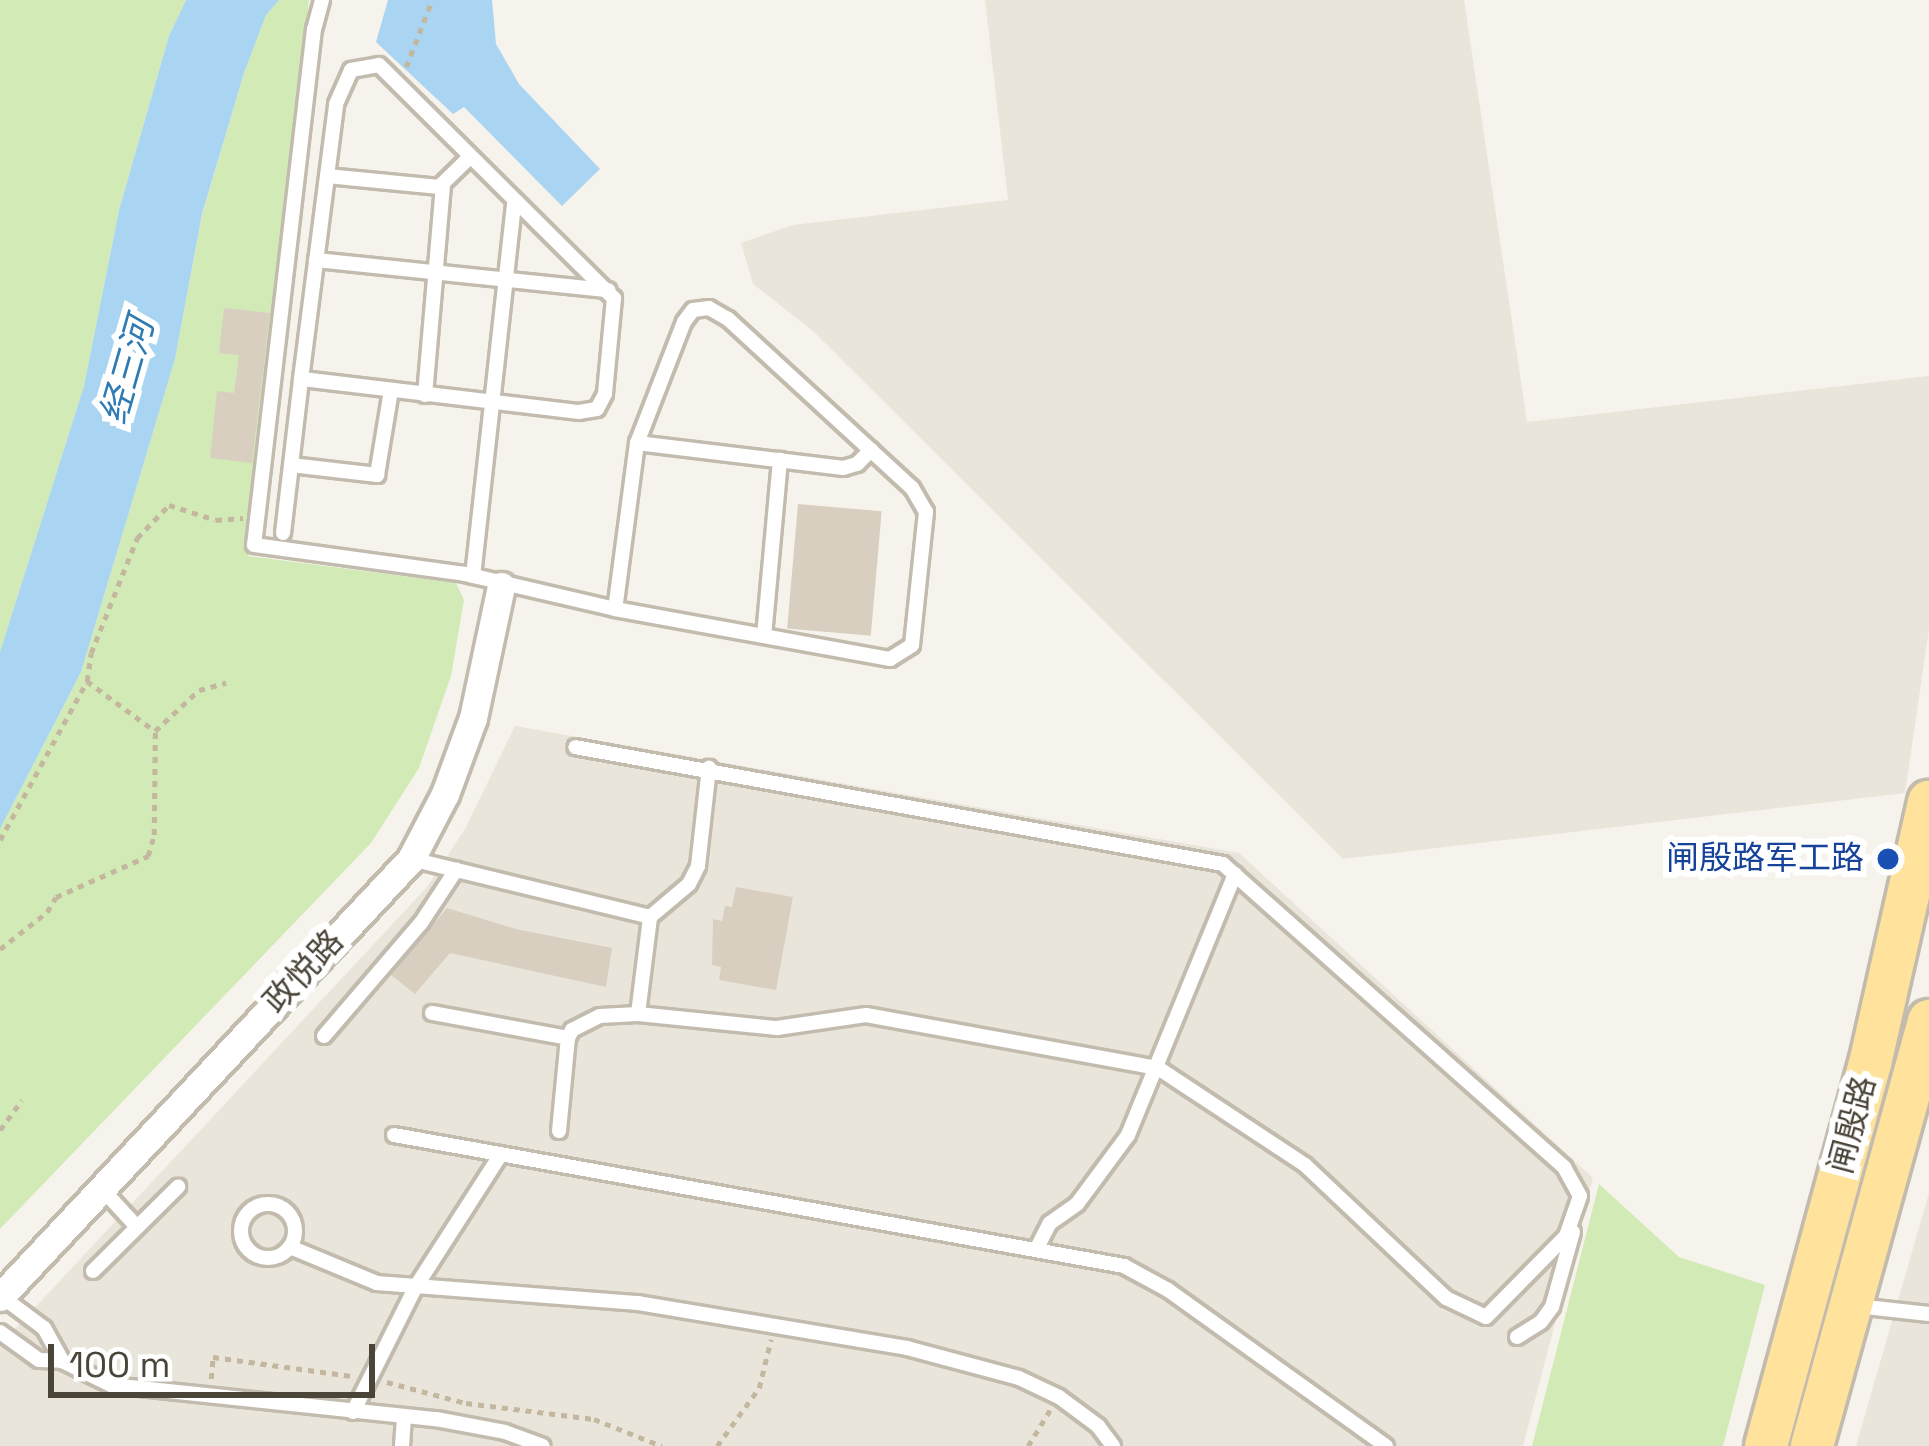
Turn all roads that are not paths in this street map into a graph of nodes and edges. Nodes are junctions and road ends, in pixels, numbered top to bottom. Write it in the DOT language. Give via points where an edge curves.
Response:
graph roads {
  1 [pos="322,0"];
  2 [pos="470,157"];
  3 [pos="327,176"];
  4 [pos="443,185"];
  5 [pos="514,203"];
  6 [pos="316,260"];
  7 [pos="436,274"];
  8 [pos="505,282"];
  9 [pos="608,290"];
  10 [pos="302,379"];
  11 [pos="391,391"];
  12 [pos="424,395"];
  13 [pos="490,404"];
  14 [pos="637,443"];
  15 [pos="871,451"];
  16 [pos="781,460"];
  17 [pos="291,465"];
  18 [pos="284,533"];
  19 [pos="473,577"];
  20 [pos="501,586"];
  21 [pos="615,609"];
  22 [pos="764,636"];
  23 [pos="575,747"];
  24 [pos="709,768"];
  25 [pos="1929,802"];
  26 [pos="411,859"];
  27 [pos="456,870"];
  28 [pos="1235,874"];
  29 [pos="650,917"];
  30 [pos="432,1013"];
  31 [pos="638,1014"];
  32 [pos="1929,1021"];
  33 [pos="324,1036"];
  34 [pos="568,1037"];
  35 [pos="1158,1068"];
  36 [pos="559,1131"];
  37 [pos="394,1136"];
  38 [pos="501,1154"];
  39 [pos="178,1186"];
  40 [pos="100,1188"];
  41 [pos="1578,1209"];
  42 [pos="137,1227"];
  43 [pos="290,1247"];
  44 [pos="1037,1249"];
  45 [pos="93,1270"];
  46 [pos="415,1288"];
  47 [pos="1,1297"];
  48 [pos="1852,1306"];
  49 [pos="1929,1314"];
  50 [pos="0,1332"];
  51 [pos="1517,1337"];
  52 [pos="62,1361"];
  53 [pos="353,1412"];
  54 [pos="404,1416"];
  55 [pos="402,1446"];
  56 [pos="543,1446"];
  57 [pos="1113,1446"];
  58 [pos="1386,1446"];
  59 [pos="1766,1446"];
  60 [pos="1812,1446"];
  1 -- 19 [label="lane" via="254,545"];
  2 -- 3 [label="lane" via="379,65 351,70 336,104"];
  2 -- 4 [label="lane"];
  2 -- 5 [label="lane"];
  3 -- 4 [label="lane"];
  3 -- 6 [label="lane"];
  4 -- 7 [label="lane"];
  5 -- 8 [label="lane"];
  5 -- 9 [label="lane"];
  6 -- 7 [label="lane"];
  6 -- 10 [label="lane"];
  7 -- 8 [label="lane"];
  7 -- 12 [label="lane"];
  8 -- 9 [label="lane"];
  8 -- 13 [label="lane"];
  9 -- 13 [label="lane" via="614,298 597,409"];
  10 -- 11 [label="lane"];
  10 -- 17 [label="lane"];
  11 -- 12 [label="lane"];
  11 -- 17 [label="lane" via="377,475"];
  12 -- 13 [label="lane"];
  13 -- 19 [label="lane"];
  14 -- 15 [label="lane" via="684,322 693,310 709,308"];
  14 -- 16 [label="lane"];
  14 -- 21 [label="lane"];
  15 -- 16 [label="lane" via="843,468"];
  15 -- 22 [label="lane" via="926,512 912,645 890,659"];
  16 -- 22 [label="lane"];
  17 -- 18 [label="lane"];
  19 -- 20 [label="lane"];
  20 -- 21 [label="lane"];
  20 -- 26 [label="street, 政悦路" via="472,718 446,794"];
  21 -- 22 [label="lane"];
  23 -- 24 [label="lane"];
  24 -- 28 [label="lane" via="1215,860"];
  24 -- 29 [label="lane" via="698,866"];
  25 -- 59 [label="main road, 闸殷路" via="1870,1064"];
  26 -- 27 [label="lane"];
  26 -- 40 [label="street, 政悦路"];
  27 -- 29 [label="lane"];
  27 -- 33 [label="lane"];
  28 -- 35 [label="lane"];
  28 -- 41 [label="lane" via="1564,1168 1577,1182"];
  29 -- 31 [label="lane"];
  30 -- 34 [label="lane"];
  31 -- 34 [label="lane" via="600,1016"];
  31 -- 35 [label="lane" via="777,1028 866,1015"];
  32 -- 48 [label="main road, 闸殷路"];
  34 -- 36 [label="lane"];
  35 -- 41 [label="lane" via="1305,1165 1446,1298 1486,1317 1565,1236"];
  35 -- 44 [label="lane" via="1114,1156 1077,1204 1050,1223"];
  37 -- 38 [label="lane"];
  38 -- 44 [label="lane"];
  38 -- 46 [label="lane"];
  39 -- 42 [label="lane"];
  40 -- 42 [label="lane"];
  40 -- 47 [label="street, 政悦路"];
  41 -- 51 [label="lane" via="1552,1307"];
  42 -- 45 [label="lane"];
  43 -- 43 [label="lane" via="295,1230 283,1208 249,1210 240,1232 250,1252 266,1258"];
  43 -- 46 [label="lane" via="350,1275"];
  44 -- 58 [label="lane" via="1141,1273"];
  46 -- 53 [label="lane"];
  46 -- 57 [label="lane" via="638,1303 964,1362 1059,1396"];
  47 -- 52 [label="lane" via="44,1328"];
  48 -- 49 [label="lane"];
  48 -- 60 [label="main road, 闸殷路"];
  50 -- 52 [label="lane" via="39,1360"];
  52 -- 53 [label="lane" via="111,1385"];
  53 -- 54 [label="lane"];
  54 -- 55 [label="lane"];
  54 -- 56 [label="lane"];
}
